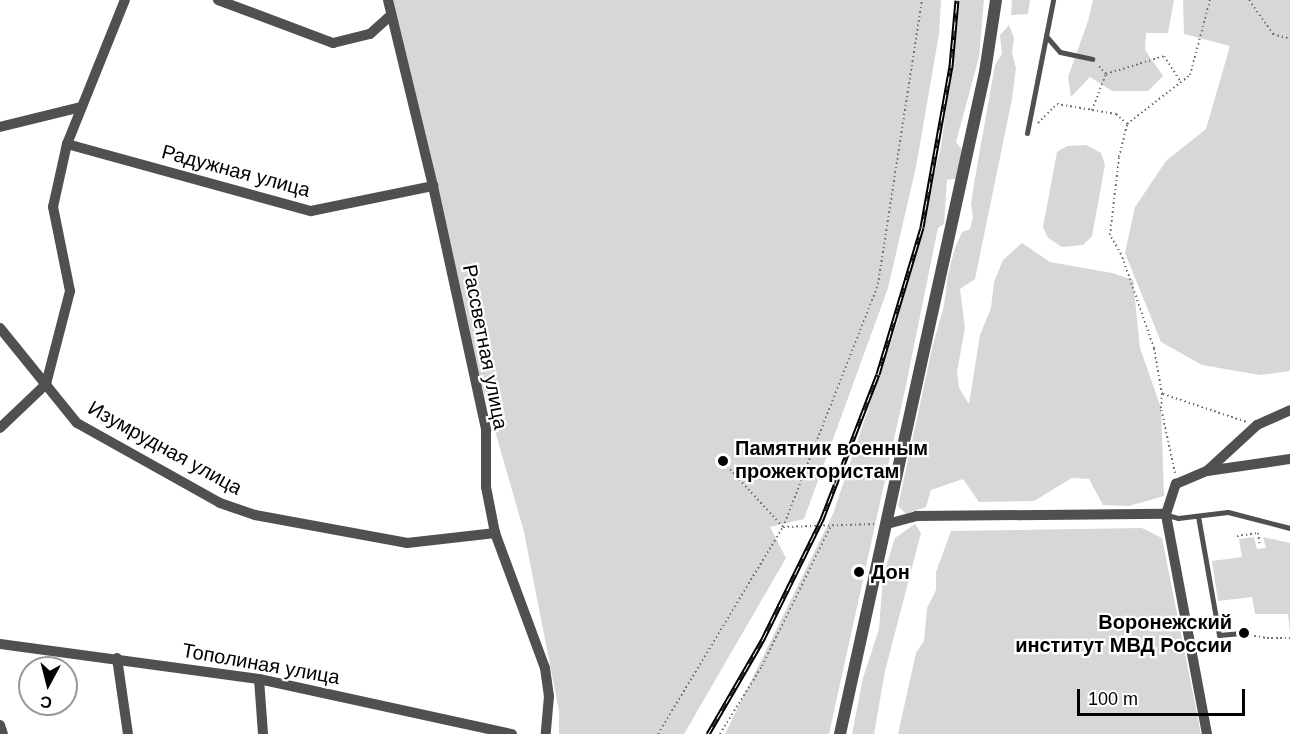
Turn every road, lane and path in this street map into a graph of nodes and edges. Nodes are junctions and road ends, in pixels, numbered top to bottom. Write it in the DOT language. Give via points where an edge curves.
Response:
graph roads {
  1 [pos="125,0"];
  2 [pos="218,0"];
  3 [pos="388,0"];
  4 [pos="922,0"];
  5 [pos="996,0"];
  6 [pos="1053,0"];
  7 [pos="1210,0"];
  8 [pos="1249,0"];
  9 [pos="391,15"];
  10 [pos="1046,36"];
  11 [pos="1290,39"];
  12 [pos="1092,58"];
  13 [pos="1106,74"];
  14 [pos="1180,82"];
  15 [pos="81,107"];
  16 [pos="1092,110"];
  17 [pos="1127,124"];
  18 [pos="0,127"];
  19 [pos="1028,133"];
  20 [pos="67,144"];
  21 [pos="433,186"];
  22 [pos="0,328"];
  23 [pos="46,384"];
  24 [pos="1162,394"];
  25 [pos="1290,410"];
  26 [pos="1257,425"];
  27 [pos="0,428"];
  28 [pos="1290,459"];
  29 [pos="727,466"];
  30 [pos="1207,471"];
  31 [pos="1176,484"];
  32 [pos="1166,514"];
  33 [pos="1198,516"];
  34 [pos="887,524"];
  35 [pos="831,526"];
  36 [pos="783,527"];
  37 [pos="1290,528"];
  38 [pos="495,533"];
  39 [pos="1238,536"];
  40 [pos="1260,545"];
  41 [pos="1241,633"];
  42 [pos="1290,638"];
  43 [pos="0,644"];
  44 [pos="117,658"];
  45 [pos="259,679"];
  46 [pos="0,724"];
  47 [pos="3,734"];
  48 [pos="128,734"];
  49 [pos="263,734"];
  50 [pos="513,734"];
  51 [pos="546,734"];
  52 [pos="658,734"];
  53 [pos="720,734"];
  54 [pos="840,734"];
  55 [pos="1207,734"];
  1 -- 15 [label="street"];
  2 -- 9 [label="street" via="333,43 370,34"];
  3 -- 9 [label="street, Рассветная улица"];
  4 -- 36 [label="path" via="878,284"];
  5 -- 34 [label="street" via="982,83"];
  6 -- 10 [label="lane"];
  7 -- 14 [label="path" via="1190,75"];
  8 -- 11 [label="path" via="1273,34"];
  9 -- 21 [label="street, Рассветная улица"];
  10 -- 12 [label="lane" via="1060,52"];
  10 -- 19 [label="lane"];
  12 -- 13 [label="path"];
  13 -- 14 [label="path" via="1164,56"];
  13 -- 16 [label="path"];
  14 -- 17 [label="path"];
  15 -- 18 [label="street"];
  15 -- 20 [label="street"];
  16 -- 17 [label="path" via="1116,114"];
  16 -- 19 [label="path" via="1057,104"];
  17 -- 24 [label="path" via="1110,235 1121,254 1154,348"];
  20 -- 21 [label="street, Радужная улица" via="311,211"];
  20 -- 23 [label="street" via="53,207 70,291"];
  21 -- 38 [label="street, Рассветная улица" via="486,430 486,487"];
  22 -- 23 [label="street, Изумрудная улица"];
  23 -- 27 [label="street"];
  23 -- 38 [label="street, Изумрудная улица" via="77,423 220,503 255,515 407,543"];
  24 -- 26 [label="path"];
  24 -- 31 [label="path" via="1161,408 1173,452"];
  25 -- 26 [label="street"];
  26 -- 30 [label="street"];
  28 -- 30 [label="street"];
  29 -- 36 [label="path"];
  30 -- 31 [label="street"];
  31 -- 32 [label="street"];
  32 -- 33 [label="lane" via="1178,518"];
  32 -- 34 [label="street" via="915,516"];
  32 -- 55 [label="street"];
  33 -- 37 [label="lane" via="1228,512"];
  33 -- 41 [label="lane" via="1219,635"];
  34 -- 35 [label="path"];
  34 -- 54 [label="street"];
  35 -- 36 [label="path"];
  35 -- 53 [label="path" via="762,666"];
  36 -- 52 [label="path"];
  38 -- 51 [label="street, Рассветная улица" via="545,668 549,696"];
  39 -- 40 [label="path" via="1258,533"];
  41 -- 42 [label="path"];
  43 -- 44 [label="street, Тополиная улица"];
  44 -- 45 [label="street, Тополиная улица"];
  44 -- 48 [label="street"];
  45 -- 49 [label="street"];
  45 -- 50 [label="street, Тополиная улица"];
  46 -- 47 [label="street"];
}
